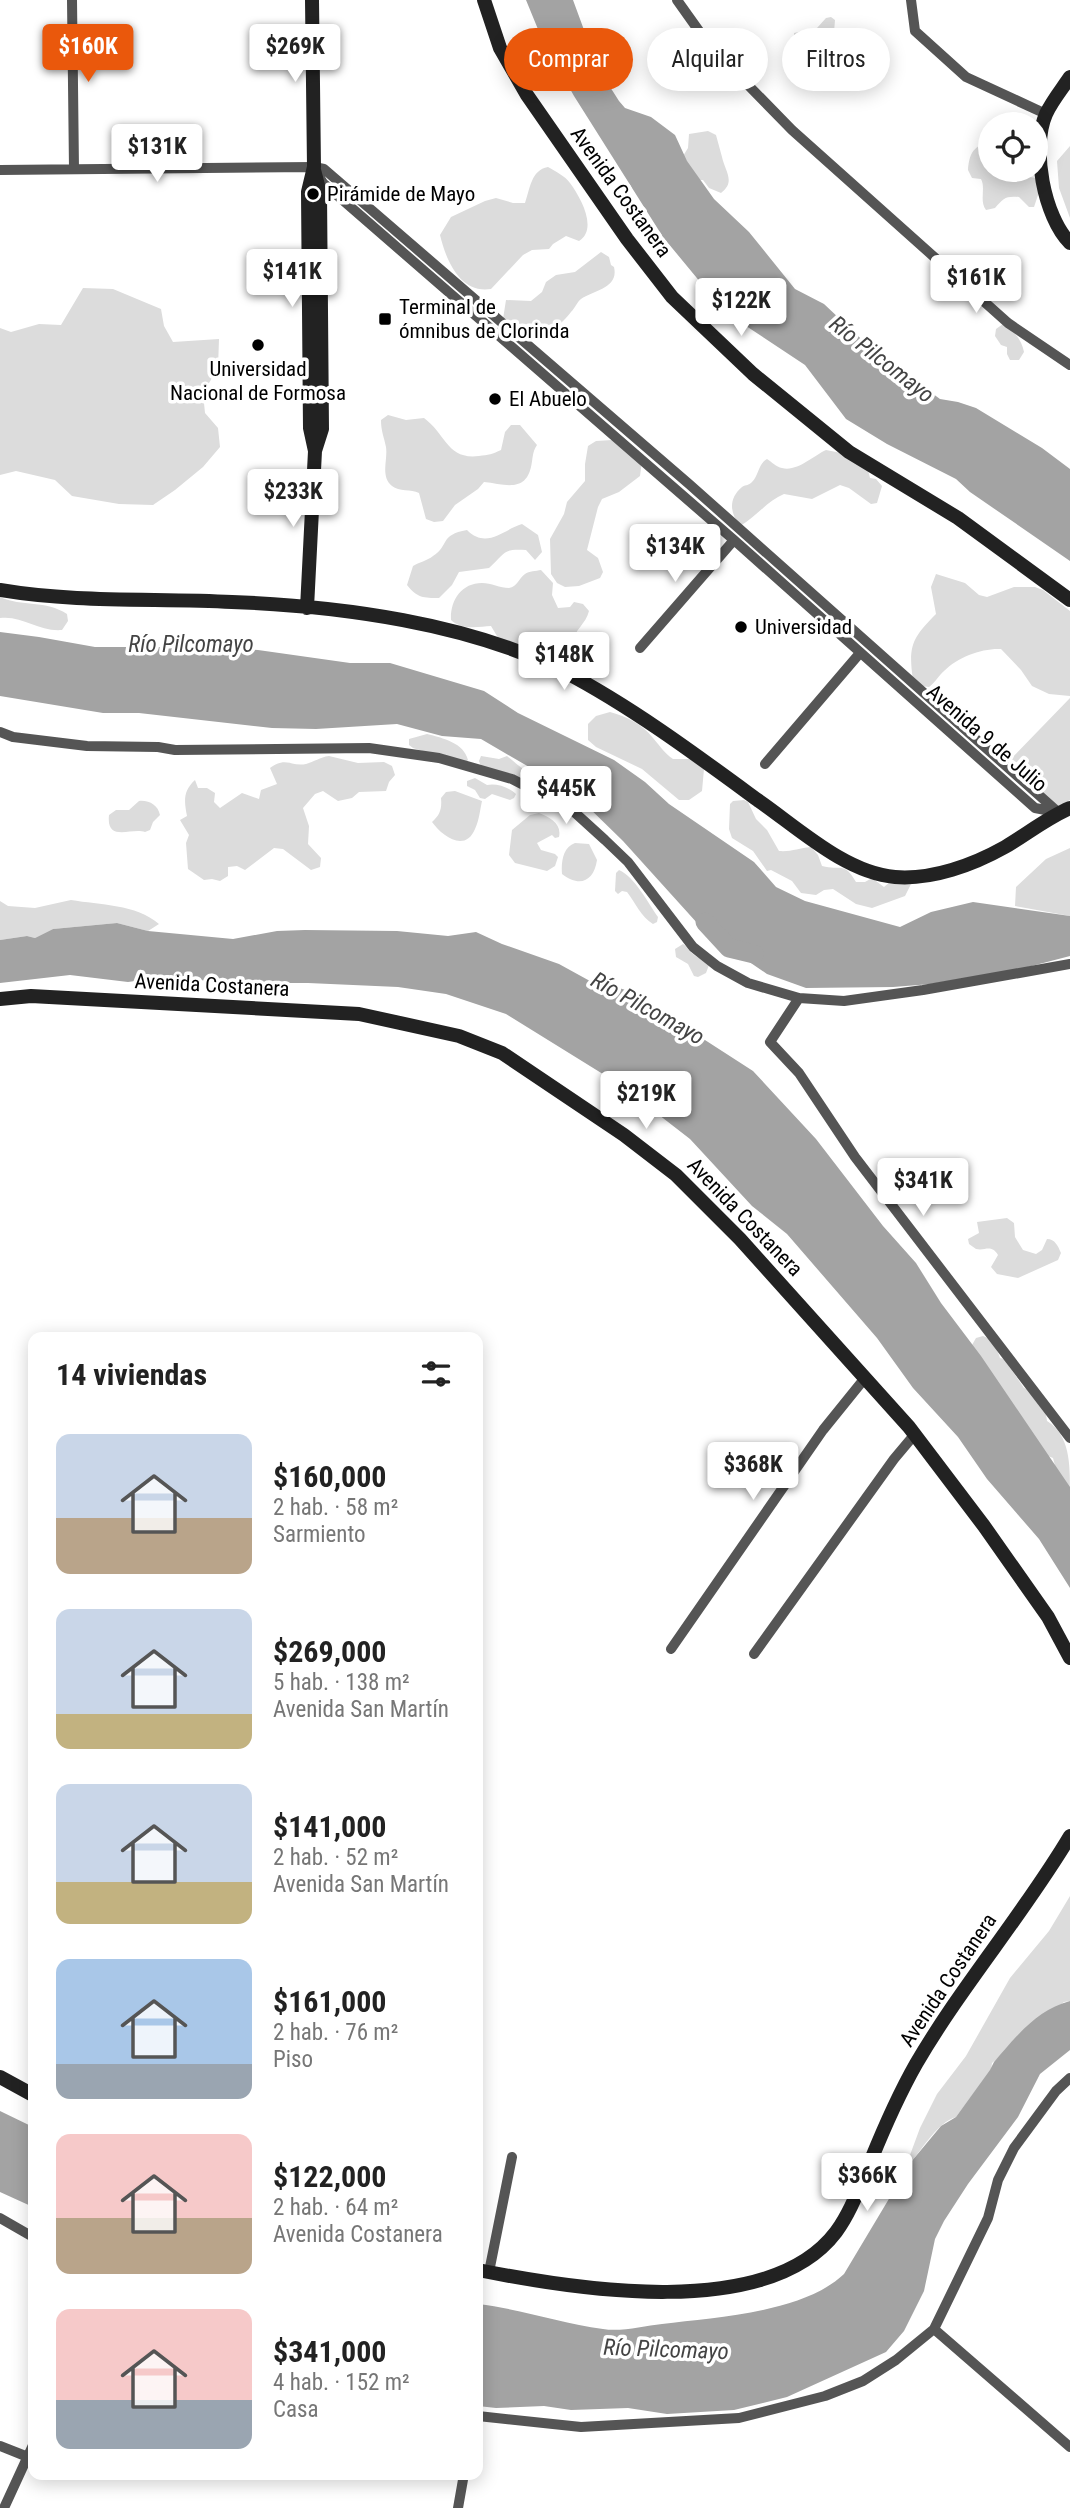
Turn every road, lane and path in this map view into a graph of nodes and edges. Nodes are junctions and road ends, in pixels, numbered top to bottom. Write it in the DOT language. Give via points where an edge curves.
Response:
graph roads {
  1 [pos="72,0"];
  2 [pos="312,0"];
  3 [pos="484,0"];
  4 [pos="677,0"];
  5 [pos="911,0"];
  6 [pos="1070,77"];
  7 [pos="1042,112"];
  8 [pos="1047,112"];
  9 [pos="314,167"];
  10 [pos="74,169"];
  11 [pos="0,170"];
  12 [pos="1045,182"];
  13 [pos="1070,243"];
  14 [pos="537,353"];
  15 [pos="529,362"];
  16 [pos="1070,365"];
  17 [pos="734,540"];
  18 [pos="803,585"];
  19 [pos="0,590"];
  20 [pos="794,594"];
  21 [pos="1070,600"];
  22 [pos="307,608"];
  23 [pos="640,648"];
  24 [pos="860,653"];
  25 [pos="0,732"];
  26 [pos="765,764"];
  27 [pos="1064,810"];
  28 [pos="1070,964"];
  29 [pos="799,998"];
  30 [pos="0,999"];
  31 [pos="865,1378"];
  32 [pos="915,1434"];
  33 [pos="1070,1437"];
  34 [pos="671,1649"];
  35 [pos="754,1654"];
  36 [pos="1070,1658"];
  37 [pos="1070,1836"];
  38 [pos="0,2077"];
  39 [pos="1067,2085"];
  40 [pos="28,2092"];
  41 [pos="512,2157"];
  42 [pos="0,2218"];
  43 [pos="28,2234"];
  44 [pos="483,2271"];
  45 [pos="934,2329"];
  46 [pos="483,2417"];
  47 [pos="0,2446"];
  48 [pos="1070,2447"];
  49 [pos="28,2457"];
  50 [pos="463,2480"];
  51 [pos="4,2508"];
  52 [pos="458,2508"];
  1 -- 10 [label="street"];
  2 -- 9 [label="street"];
  3 -- 21 [label="street, Avenida Costanera" via="500,48 527,95 672,297 753,374 849,452 958,518"];
  4 -- 16 [label="street" via="709,45 792,130 1009,323"];
  5 -- 7 [label="street" via="915,31 966,76"];
  6 -- 8 [label="street"];
  9 -- 10 [label="street"];
  9 -- 14 [label="street, Avenida 9 de Julio" via="324,169"];
  9 -- 15 [label="street, Avenida 9 de Julio" via="323,183"];
  9 -- 22 [label="street" via="320,193 322,429 315,452"];
  10 -- 11 [label="street"];
  12 -- 13 [label="street" via="1052,217"];
  14 -- 15 [label="street"];
  14 -- 18 [label="street, Avenida 9 de Julio"];
  15 -- 17 [label="street, Avenida 9 de Julio"];
  17 -- 20 [label="street, Avenida 9 de Julio"];
  17 -- 23 [label="street"];
  18 -- 20 [label="street"];
  18 -- 27 [label="street, Avenida 9 de Julio"];
  19 -- 22 [label="street" via="41,596"];
  20 -- 24 [label="street, Avenida 9 de Julio"];
  22 -- 27 [label="street" via="471,634 565,672 655,727 864,871 894,877 955,869 1003,848"];
  24 -- 26 [label="street"];
  24 -- 27 [label="street, Avenida 9 de Julio" via="1035,808"];
  25 -- 29 [label="street" via="87,746 175,750 369,748 439,758 512,779 572,810 628,862 693,947 717,966 748,983"];
  28 -- 29 [label="street" via="844,1001"];
  29 -- 33 [label="street" via="770,1041 799,1073 855,1157"];
  30 -- 31 [label="street, Avenida Costanera" via="31,996 359,1014 459,1036 502,1053 676,1175"];
  31 -- 32 [label="street, Avenida Costanera"];
  31 -- 34 [label="street" via="823,1430"];
  32 -- 35 [label="street"];
  32 -- 36 [label="street, Avenida Costanera" via="1048,1617"];
  37 -- 44 [label="street, Avenida Costanera" via="937,2028 912,2072 855,2199 836,2232 811,2256 745,2284 686,2292 540,2283"];
  38 -- 40 [label="street"];
  39 -- 45 [label="street" via="1014,2148 998,2180 988,2218"];
  41 -- 44 [label="street"];
  42 -- 43 [label="street"];
  45 -- 46 [label="street" via="863,2381 825,2396 739,2418 581,2427"];
  45 -- 48 [label="street"];
  47 -- 49 [label="street"];
  49 -- 51 [label="street"];
  50 -- 52 [label="street"];
}
